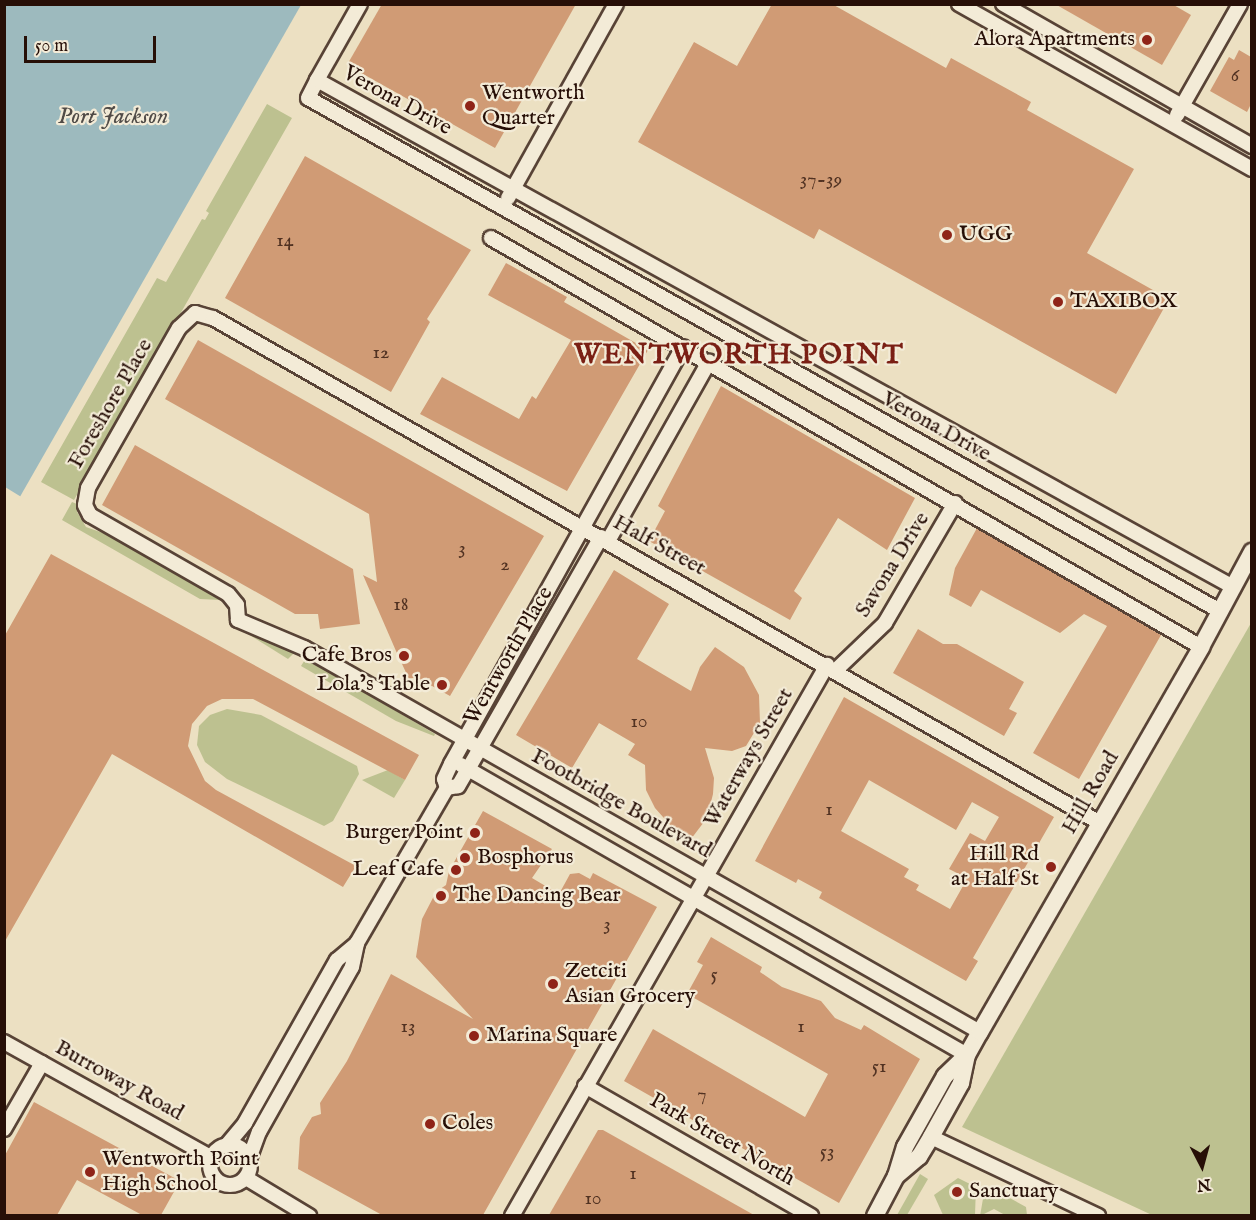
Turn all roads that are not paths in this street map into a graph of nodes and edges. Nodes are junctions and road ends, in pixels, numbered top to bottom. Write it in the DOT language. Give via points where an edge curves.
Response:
graph roads {
  1 [pos="360,4"];
  2 [pos="616,4"];
  3 [pos="959,4"];
  4 [pos="1003,4"];
  5 [pos="1240,4"];
  6 [pos="317,80"];
  7 [pos="1182,107"];
  8 [pos="1173,124"];
  9 [pos="1251,146"];
  10 [pos="1251,169"];
  11 [pos="513,190"];
  12 [pos="503,208"];
  13 [pos="491,238"];
  14 [pos="722,304"];
  15 [pos="195,313"];
  16 [pos="711,325"];
  17 [pos="683,347"];
  18 [pos="709,362"];
  19 [pos="984,449"];
  20 [pos="972,471"];
  21 [pos="955,503"];
  22 [pos="583,528"];
  23 [pos="604,539"];
  24 [pos="1251,552"];
  25 [pos="1233,587"];
  26 [pos="1220,610"];
  27 [pos="238,620"];
  28 [pos="1202,647"];
  29 [pos="831,668"];
  30 [pos="464,741"];
  31 [pos="479,749"];
  32 [pos="453,760"];
  33 [pos="468,769"];
  34 [pos="447,788"];
  35 [pos="1100,823"];
  36 [pos="705,876"];
  37 [pos="693,897"];
  38 [pos="357,943"];
  39 [pos="980,1032"];
  40 [pos="4,1042"];
  41 [pos="967,1055"];
  42 [pos="42,1063"];
  43 [pos="585,1086"];
  44 [pos="4,1129"];
  45 [pos="932,1137"];
  46 [pos="226,1146"];
  47 [pos="212,1158"];
  48 [pos="249,1159"];
  49 [pos="896,1176"];
  50 [pos="246,1178"];
  51 [pos="309,1215"];
  52 [pos="512,1215"];
  53 [pos="811,1215"];
  54 [pos="874,1215"];
  55 [pos="1098,1215"];
  1 -- 6 [label="street"];
  2 -- 11 [label="street"];
  3 -- 8 [label="street"];
  4 -- 7 [label="street"];
  5 -- 7 [label="street"];
  6 -- 11 [label="street, Verona Drive"];
  6 -- 12 [label="street, Verona Drive" via="308,98"];
  7 -- 8 [label="street"];
  7 -- 9 [label="street"];
  8 -- 10 [label="street"];
  11 -- 12 [label="street"];
  11 -- 14 [label="street, Verona Drive"];
  12 -- 16 [label="street, Verona Drive"];
  13 -- 17 [label="street"];
  14 -- 16 [label="street"];
  14 -- 19 [label="street, Verona Drive"];
  15 -- 22 [label="street, Half Street" via="213,318"];
  15 -- 27 [label="street, Foreshore Place" via="175,335 88,488 85,505 95,518 228,594 237,605"];
  16 -- 20 [label="street, Verona Drive"];
  17 -- 18 [label="street"];
  17 -- 22 [label="street, Wentworth Place"];
  18 -- 21 [label="street"];
  18 -- 23 [label="street, Wentworth Place"];
  19 -- 20 [label="street"];
  19 -- 25 [label="street, Verona Drive"];
  20 -- 26 [label="street, Verona Drive"];
  21 -- 28 [label="street"];
  21 -- 29 [label="street, Savona Drive" via="885,623"];
  22 -- 23 [label="street, Half Street"];
  22 -- 30 [label="street, Wentworth Place"];
  23 -- 29 [label="street, Half Street"];
  23 -- 31 [label="street, Wentworth Place"];
  24 -- 25 [label="street, Hill Road"];
  25 -- 26 [label="street, Hill Road"];
  26 -- 28 [label="street, Hill Road"];
  27 -- 30 [label="street, Footbridge Boulevard" via="304,648"];
  28 -- 35 [label="street, Hill Road"];
  29 -- 35 [label="street, Half Street"];
  29 -- 36 [label="street, Waterways Street"];
  30 -- 31 [label="street, Footbridge Boulevard"];
  30 -- 32 [label="street, Wentworth Place"];
  31 -- 33 [label="street, Wentworth Place"];
  31 -- 36 [label="street, Footbridge Boulevard"];
  32 -- 33 [label="street, Footbridge Boulevard"];
  32 -- 34 [label="street, Wentworth Place" via="444,778"];
  33 -- 34 [label="street, Wentworth Place" via="458,786"];
  33 -- 37 [label="street, Footbridge Boulevard"];
  34 -- 38 [label="street, Wentworth Place"];
  35 -- 39 [label="street, Hill Road"];
  36 -- 37 [label="street, Waterways Street"];
  36 -- 39 [label="street, Footbridge Boulevard"];
  37 -- 41 [label="street, Footbridge Boulevard"];
  37 -- 43 [label="street, Waterways Street"];
  38 -- 46 [label="street, Wentworth Place" via="337,960 245,1123"];
  38 -- 48 [label="street, Wentworth Place" via="352,967 259,1131"];
  39 -- 41 [label="street, Hill Road"];
  40 -- 42 [label="street, Burroway Road"];
  41 -- 45 [label="street, Hill Road" via="961,1083"];
  41 -- 49 [label="street, Hill Road" via="945,1076 905,1147"];
  42 -- 44 [label="street"];
  42 -- 47 [label="street, Burroway Road"];
  43 -- 52 [label="street, Waterways Street"];
  43 -- 53 [label="street, Park Street North"];
  45 -- 49 [label="street, Hill Road" via="919,1156"];
  45 -- 55 [label="street"];
  46 -- 47 [label="street"];
  46 -- 48 [label="street" via="240,1148"];
  47 -- 50 [label="street" via="211,1170 223,1184 235,1185"];
  48 -- 50 [label="street"];
  49 -- 54 [label="street, Hill Road"];
  50 -- 51 [label="street"];
}
